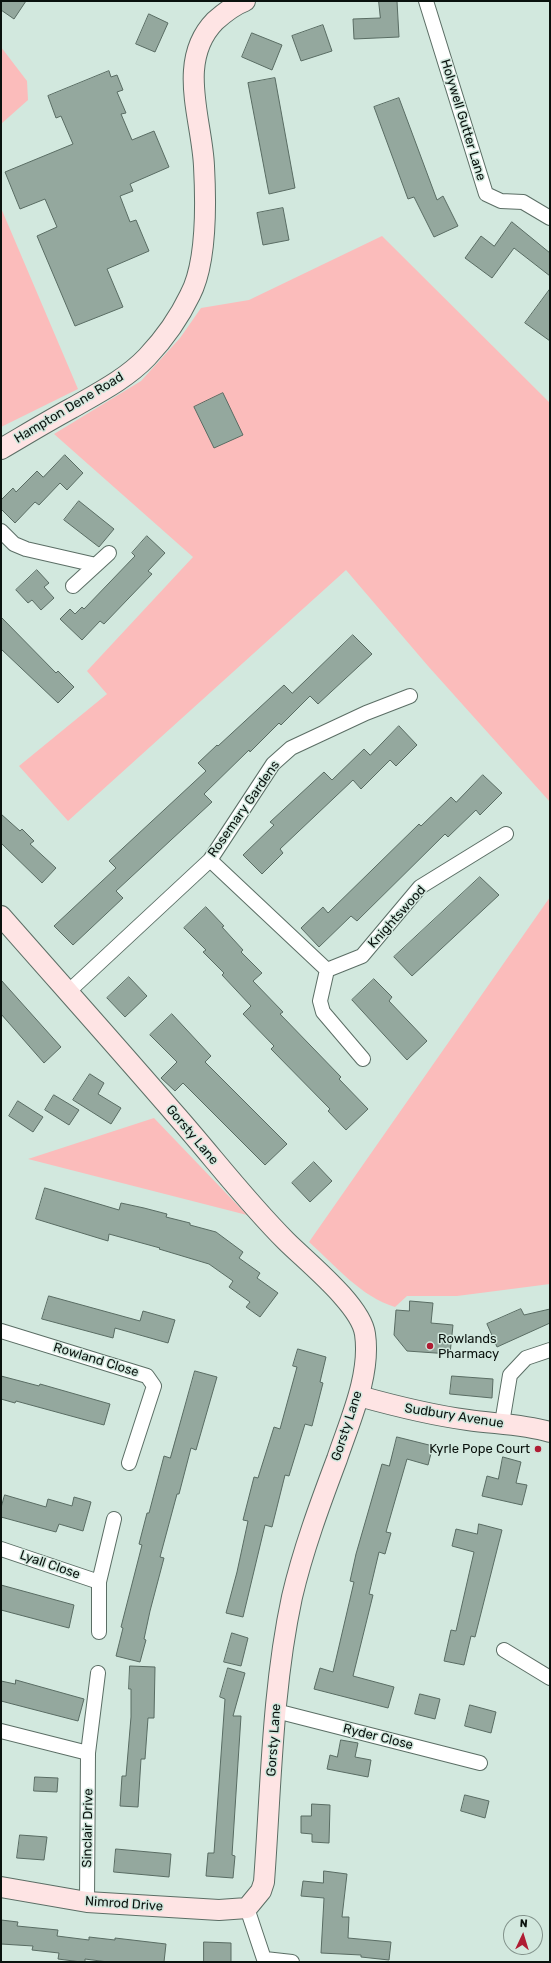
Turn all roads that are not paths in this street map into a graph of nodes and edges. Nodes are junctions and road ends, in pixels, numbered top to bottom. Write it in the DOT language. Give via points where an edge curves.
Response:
graph roads {
  1 [pos="245,1"];
  2 [pos="426,1"];
  3 [pos="550,218"];
  4 [pos="1,449"];
  5 [pos="1,530"];
  6 [pos="109,553"];
  7 [pos="96,565"];
  8 [pos="73,586"];
  9 [pos="410,696"];
  10 [pos="506,834"];
  11 [pos="210,860"];
  12 [pos="1,916"];
  13 [pos="327,970"];
  14 [pos="68,992"];
  15 [pos="364,1059"];
  16 [pos="1,1331"];
  17 [pos="550,1350"];
  18 [pos="359,1396"];
  19 [pos="502,1423"];
  20 [pos="550,1432"];
  21 [pos="129,1463"];
  22 [pos="114,1519"];
  23 [pos="1,1549"];
  24 [pos="99,1582"];
  25 [pos="99,1632"];
  26 [pos="504,1650"];
  27 [pos="98,1673"];
  28 [pos="550,1678"];
  29 [pos="276,1711"];
  30 [pos="1,1731"];
  31 [pos="88,1753"];
  32 [pos="480,1763"];
  33 [pos="1,1887"];
  34 [pos="87,1902"];
  35 [pos="247,1908"];
  36 [pos="265,1960"];
  37 [pos="292,1962"];
  1 -- 4 [label="street, Hampton Dene Road" via="223,13 210,27 200,44 195,64 194,99 204,166 204,236 199,265 183,310 146,357 122,378"];
  2 -- 3 [label="street, Holywell Gutter Lane" via="486,194 500,201 523,202"];
  5 -- 7 [label="street" via="14,544 26,549"];
  6 -- 7 [label="street"];
  7 -- 8 [label="street"];
  9 -- 11 [label="street, Rosemary Gardens" via="366,713 291,748 273,764"];
  10 -- 13 [label="street, Knightswood" via="420,888 362,956"];
  11 -- 13 [label="street"];
  11 -- 14 [label="street, Rosemary Gardens"];
  12 -- 14 [label="street, Gorsty Lane"];
  13 -- 15 [label="street" via="320,1001 323,1012"];
  14 -- 18 [label="street, Gorsty Lane" via="251,1204 345,1298 363,1326 365,1335 365,1358"];
  16 -- 21 [label="street, Rowland Close" via="148,1376 154,1386"];
  17 -- 19 [label="street" via="526,1358 510,1375"];
  18 -- 19 [label="street, Sudbury Avenue" via="417,1412"];
  18 -- 29 [label="street, Gorsty Lane" via="306,1546 292,1598"];
  19 -- 20 [label="street, Sudbury Avenue"];
  22 -- 24 [label="street, Lyall Close"];
  23 -- 24 [label="street, Lyall Close"];
  24 -- 25 [label="street, Lyall Close"];
  26 -- 28 [label="street"];
  27 -- 31 [label="street, Sinclair Drive"];
  29 -- 32 [label="street, Ryder Close"];
  29 -- 35 [label="street, Gorsty Lane" via="264,1882 261,1891"];
  30 -- 31 [label="street"];
  31 -- 34 [label="street, Sinclair Drive"];
  33 -- 34 [label="street, Nimrod Drive"];
  34 -- 35 [label="street, Nimrod Drive" via="219,1910"];
  35 -- 36 [label="street"];
  36 -- 37 [label="street"];
}
